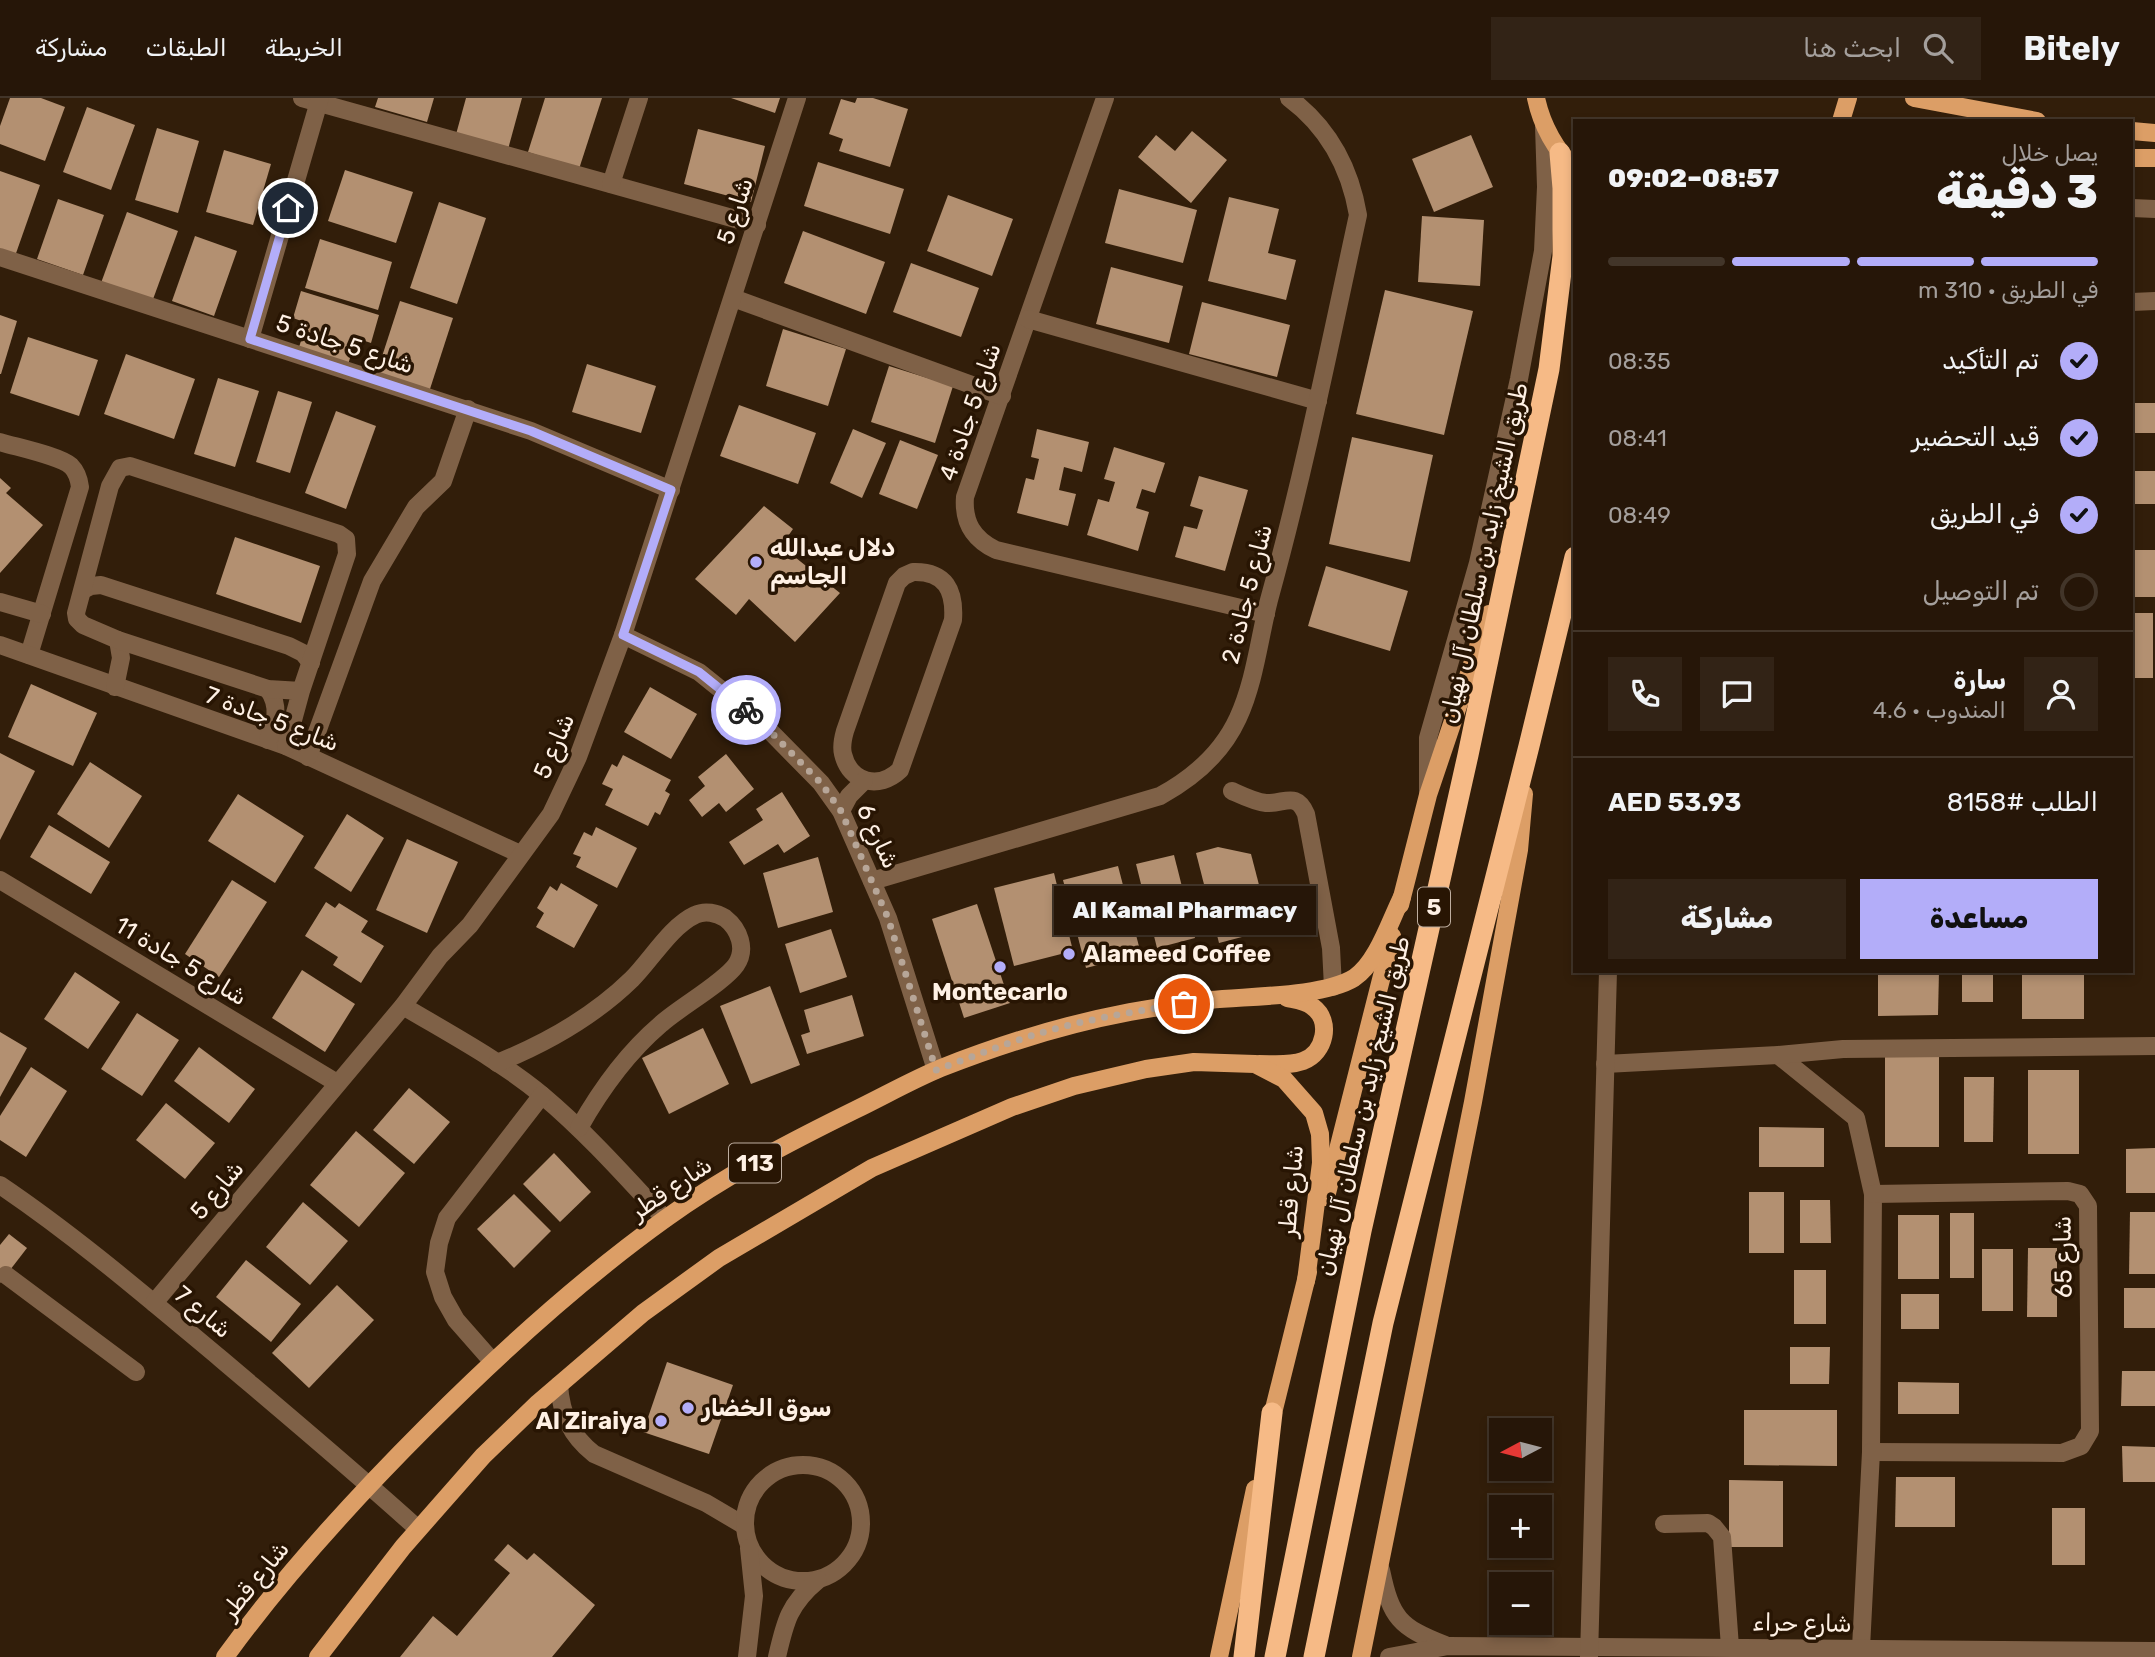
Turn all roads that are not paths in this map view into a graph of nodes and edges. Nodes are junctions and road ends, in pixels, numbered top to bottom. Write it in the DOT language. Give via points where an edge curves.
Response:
graph roads {
  1 [pos="639,98"];
  2 [pos="797,98"];
  3 [pos="1105,98"];
  4 [pos="1289,98"];
  5 [pos="1848,98"];
  6 [pos="1914,98"];
  7 [pos="314,100"];
  8 [pos="1537,109"];
  9 [pos="1842,119"];
  10 [pos="2026,119"];
  11 [pos="2133,131"];
  12 [pos="2155,133"];
  13 [pos="1560,153"];
  14 [pos="2133,158"];
  15 [pos="2155,158"];
  16 [pos="1573,167"];
  17 [pos="611,184"];
  18 [pos="2133,208"];
  19 [pos="2155,209"];
  20 [pos="757,225"];
  21 [pos="0,257"];
  22 [pos="733,298"];
  23 [pos="2133,302"];
  24 [pos="2155,302"];
  25 [pos="1028,319"];
  26 [pos="250,339"];
  27 [pos="1002,396"];
  28 [pos="1318,401"];
  29 [pos="468,409"];
  30 [pos="0,442"];
  31 [pos="671,490"];
  32 [pos="1511,550"];
  33 [pos="1573,565"];
  34 [pos="83,590"];
  35 [pos="0,602"];
  36 [pos="42,614"];
  37 [pos="1266,614"];
  38 [pos="623,635"];
  39 [pos="118,640"];
  40 [pos="0,645"];
  41 [pos="29,655"];
  42 [pos="311,663"];
  43 [pos="116,687"];
  44 [pos="268,689"];
  45 [pos="301,691"];
  46 [pos="268,740"];
  47 [pos="286,746"];
  48 [pos="1529,746"];
  49 [pos="308,757"];
  50 [pos="849,768"];
  51 [pos="864,781"];
  52 [pos="821,783"];
  53 [pos="1233,791"];
  54 [pos="1429,795"];
  55 [pos="841,811"];
  56 [pos="520,855"];
  57 [pos="0,880"];
  58 [pos="872,881"];
  59 [pos="1402,897"];
  60 [pos="1608,973"];
  61 [pos="1333,987"];
  62 [pos="1274,996"];
  63 [pos="403,1006"];
  64 [pos="2155,1046"];
  65 [pos="1778,1055"];
  66 [pos="497,1063"];
  67 [pos="1255,1064"];
  68 [pos="1605,1064"];
  69 [pos="936,1070"];
  70 [pos="337,1083"];
  71 [pos="542,1095"];
  72 [pos="579,1128"];
  73 [pos="0,1185"];
  74 [pos="1873,1194"];
  75 [pos="665,1219"];
  76 [pos="6,1275"];
  77 [pos="1306,1281"];
  78 [pos="154,1303"];
  79 [pos="492,1361"];
  80 [pos="136,1372"];
  81 [pos="559,1385"];
  82 [pos="1272,1413"];
  83 [pos="1871,1452"];
  84 [pos="369,1484"];
  85 [pos="753,1492"];
  86 [pos="706,1503"];
  87 [pos="1664,1524"];
  88 [pos="418,1529"];
  89 [pos="746,1534"];
  90 [pos="1381,1570"];
  91 [pos="818,1580"];
  92 [pos="1448,1646"];
  93 [pos="1730,1647"];
  94 [pos="1861,1648"];
  95 [pos="1589,1651"];
  96 [pos="2155,1651"];
  97 [pos="2088,1654"];
  98 [pos="225,1657"];
  99 [pos="318,1657"];
  100 [pos="747,1657"];
  101 [pos="777,1657"];
  102 [pos="1219,1657"];
  103 [pos="1244,1657"];
  104 [pos="1275,1657"];
  105 [pos="1314,1657"];
  106 [pos="1362,1657"];
  107 [pos="1389,1657"];
  1 -- 17 [label="street"];
  2 -- 20 [label="street, شارع 5"];
  3 -- 25 [label="street, شارع 5 جادة 4"];
  4 -- 28 [label="street, شارع 5 جادة 2" via="1332,143 1349,178 1358,215"];
  5 -- 9 [label="main road"];
  6 -- 10 [label="main road"];
  7 -- 17 [label="street"];
  7 -- 26 [label="street"];
  8 -- 13 [label="main road, 5"];
  8 -- 54 [label="street" via="1546,187 1543,251 1478,564 1428,738"];
  11 -- 12 [label="main road"];
  13 -- 16 [label="main road, 5"];
  13 -- 32 [label="highway, طريق الشيخ زايد بن سلطان آل نهيان / 5" via="1563,256 1549,369"];
  14 -- 15 [label="main road"];
  17 -- 20 [label="street"];
  18 -- 19 [label="street"];
  20 -- 22 [label="street, شارع 5"];
  21 -- 26 [label="street, شارع 5 جادة 5"];
  22 -- 27 [label="street"];
  22 -- 31 [label="street, شارع 5"];
  23 -- 24 [label="street"];
  25 -- 27 [label="street, شارع 5 جادة 4"];
  25 -- 28 [label="street"];
  26 -- 29 [label="street, شارع 5 جادة 5"];
  27 -- 37 [label="street, شارع 5 جادة 4" via="965,496 969,525 980,540 996,550"];
  28 -- 37 [label="street, شارع 5 جادة 2"];
  29 -- 31 [label="street, شارع 5 جادة 5"];
  29 -- 49 [label="street" via="443,481 416,507 372,581"];
  30 -- 36 [label="street" via="61,461 78,476 78,498"];
  31 -- 38 [label="street, شارع 5"];
  32 -- 54 [label="main road"];
  32 -- 104 [label="highway, طريق الشيخ زايد بن سلطان آل نهيان / 5" via="1361,1231"];
  33 -- 48 [label="highway, 5"];
  34 -- 39 [label="street" via="78,619"];
  34 -- 42 [label="street" via="101,585 289,646"];
  34 -- 42 [label="street" via="110,486 121,468 130,466 346,539 347,554"];
  35 -- 36 [label="street"];
  36 -- 41 [label="street"];
  37 -- 58 [label="street, شارع 5 جادة 2" via="1237,720 1215,754 1185,781 1146,801"];
  38 -- 52 [label="street, شارع 6" via="699,672 761,722"];
  38 -- 56 [label="street, شارع 5" via="578,757 551,814"];
  39 -- 43 [label="street" via="121,658"];
  39 -- 44 [label="street"];
  40 -- 41 [label="street, شارع 5 جادة 7"];
  41 -- 43 [label="street, شارع 5 جادة 7"];
  42 -- 45 [label="street"];
  43 -- 46 [label="street, شارع 5 جادة 7"];
  44 -- 45 [label="street"];
  44 -- 46 [label="street" via="274,697 277,720"];
  45 -- 47 [label="street"];
  46 -- 47 [label="street, شارع 5 جادة 7"];
  47 -- 49 [label="street, شارع 5 جادة 7"];
  48 -- 90 [label="main road" via="1519,850"];
  48 -- 105 [label="highway, 5" via="1383,1323"];
  49 -- 56 [label="street, شارع 5 جادة 7"];
  50 -- 51 [label="street"];
  50 -- 51 [label="street" via="842,753 845,731 897,583 913,572 925,572 943,580 950,589 953,620 900,770 892,778"];
  50 -- 52 [label="street"];
  51 -- 55 [label="street"];
  52 -- 55 [label="street, شارع 6"];
  53 -- 61 [label="street" via="1267,803 1294,800 1302,804 1328,934"];
  54 -- 59 [label="main road"];
  55 -- 58 [label="street, شارع 6"];
  56 -- 63 [label="street, شارع 5"];
  57 -- 70 [label="street, شارع 5 جادة 11"];
  58 -- 69 [label="street, شارع 6"];
  59 -- 61 [label="main road, شارع قطر / 113" via="1365,969"];
  59 -- 77 [label="main road"];
  60 -- 68 [label="street"];
  61 -- 62 [label="main road, شارع قطر / 113"];
  62 -- 67 [label="main road" via="1316,1009 1325,1027 1323,1039 1307,1060 1291,1065"];
  62 -- 69 [label="main road, شارع قطر / 113" via="1211,1000 1058,1028"];
  63 -- 66 [label="street"];
  63 -- 70 [label="street, شارع 5"];
  64 -- 65 [label="street" via="1843,1049"];
  65 -- 68 [label="street"];
  65 -- 74 [label="street" via="1856,1118"];
  66 -- 71 [label="street"];
  66 -- 72 [label="street" via="555,1036 608,1000 681,923 698,913 718,913 734,925 742,944 737,964 637,1046"];
  67 -- 77 [label="main road, شارع قطر / 113" via="1284,1079 1303,1098 1314,1113 1320,1134 1321,1163"];
  67 -- 81 [label="main road, شارع قطر / 113" via="1194,1062 1074,1086 1012,1107 872,1168 719,1258 643,1313"];
  68 -- 95 [label="street"];
  69 -- 75 [label="main road, شارع قطر / 113" via="740,1171"];
  70 -- 78 [label="street, شارع 5"];
  71 -- 72 [label="street"];
  71 -- 79 [label="street" via="447,1217 439,1243 435,1272 443,1297 456,1320"];
  72 -- 75 [label="street"];
  73 -- 78 [label="street, شارع 7"];
  74 -- 83 [label="street"];
  74 -- 83 [label="street, شارع 65" via="2080,1194 2088,1206 2090,1431 2081,1446 2062,1453"];
  75 -- 79 [label="main road, شارع قطر / 113"];
  76 -- 80 [label="street"];
  77 -- 82 [label="main road"];
  78 -- 84 [label="street, شارع 7"];
  79 -- 84 [label="main road, شارع قطر / 113"];
  81 -- 86 [label="street" via="564,1415 585,1447"];
  81 -- 88 [label="main road, شارع قطر / 113" via="483,1456"];
  82 -- 102 [label="main road"];
  82 -- 103 [label="highway"];
  83 -- 94 [label="street"];
  84 -- 88 [label="street, شارع 7"];
  84 -- 98 [label="main road, شارع قطر / 113" via="259,1610"];
  85 -- 86 [label="street" via="731,1502"];
  85 -- 89 [label="street" via="746,1508"];
  85 -- 91 [label="street" via="769,1475 789,1466 812,1465 833,1472 850,1488 860,1508 861,1531 854,1553 839,1570"];
  86 -- 89 [label="street"];
  87 -- 93 [label="street" via="1708,1523 1722,1537"];
  88 -- 99 [label="main road, شارع قطر / 113"];
  89 -- 91 [label="street" via="758,1561 775,1575 796,1581"];
  89 -- 100 [label="street" via="754,1596"];
  90 -- 92 [label="street, شارع حراء" via="1397,1618 1407,1628"];
  90 -- 106 [label="main road"];
  91 -- 101 [label="street" via="788,1614"];
  92 -- 95 [label="street, شارع حراء"];
  92 -- 107 [label="street, شارع حراء"];
  93 -- 94 [label="street, شارع حراء"];
  93 -- 95 [label="street, شارع حراء"];
  94 -- 97 [label="street, شارع حراء"];
  96 -- 97 [label="street, شارع حراء"];
}
